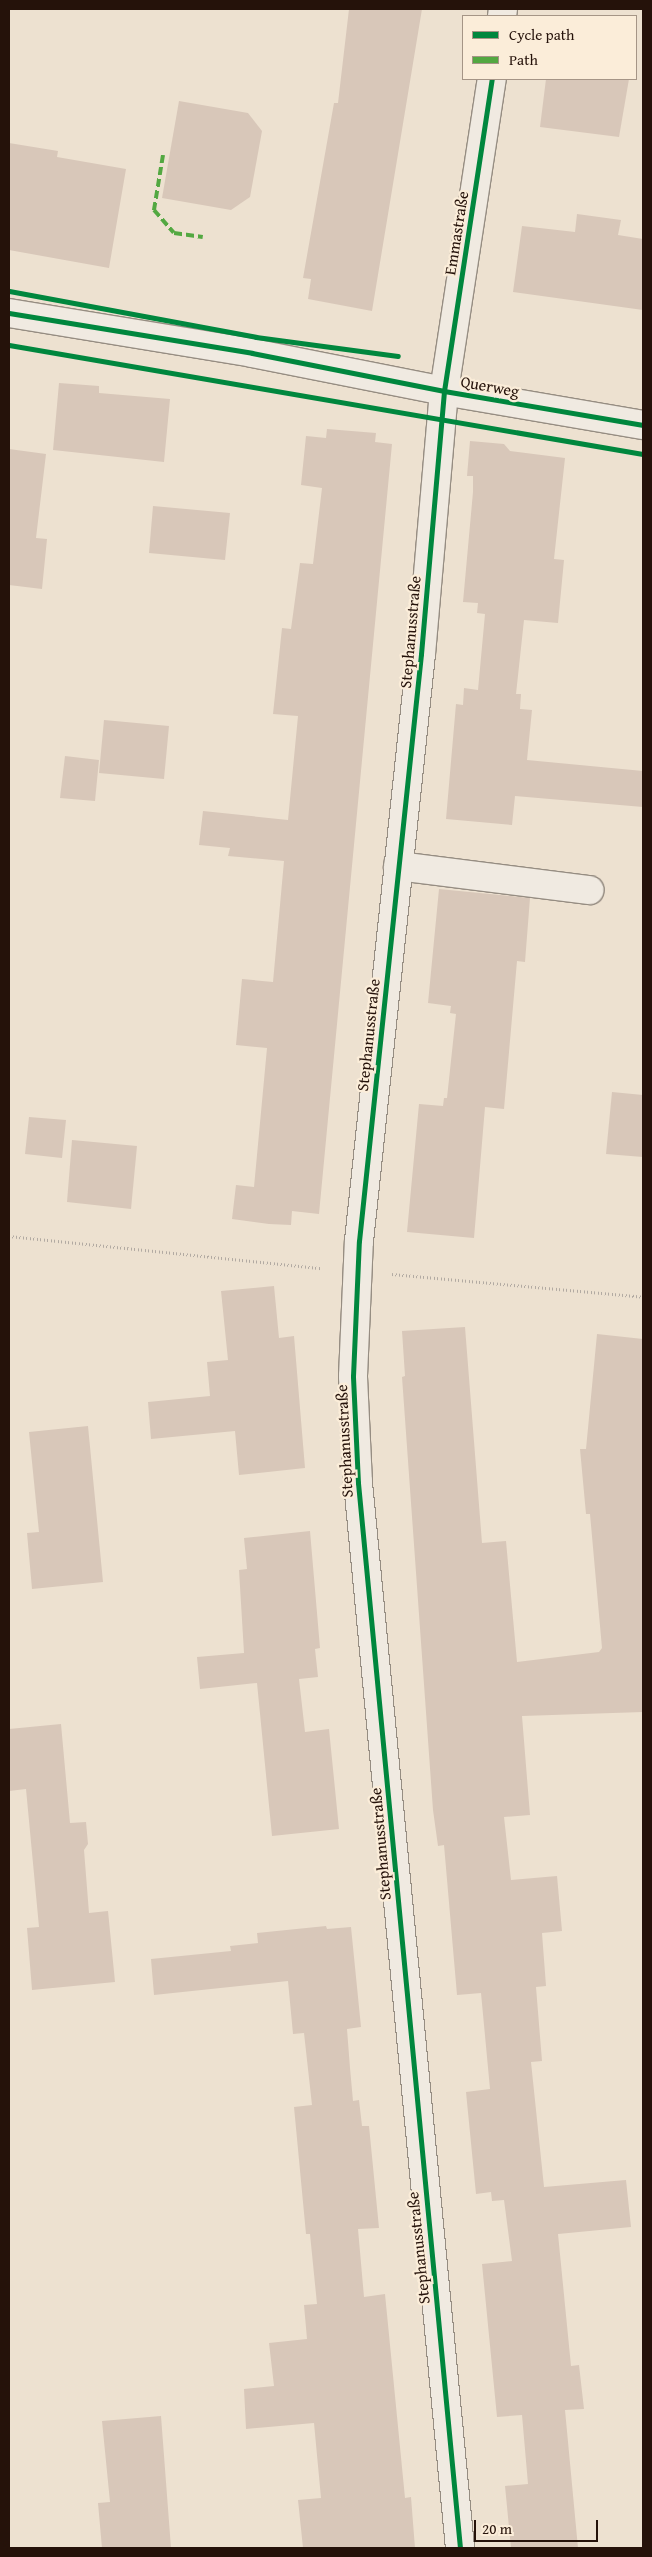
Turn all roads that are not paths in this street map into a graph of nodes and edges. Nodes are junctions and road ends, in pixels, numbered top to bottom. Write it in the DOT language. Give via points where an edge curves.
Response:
graph roads {
  1 [pos="492,80"];
  2 [pos="9,313"];
  3 [pos="444,391"];
  4 [pos="643,424"];
  5 [pos="398,866"];
  6 [pos="589,890"];
  7 [pos="460,2548"];
  1 -- 3 [label="street, Emmastraße"];
  2 -- 3 [label="street, Querweg" via="252,353"];
  3 -- 4 [label="street, Querweg"];
  3 -- 5 [label="street, Stephanusstraße"];
  5 -- 6 [label="street"];
  5 -- 7 [label="street, Stephanusstraße" via="357,1271 353,1376 359,1493"];
}
